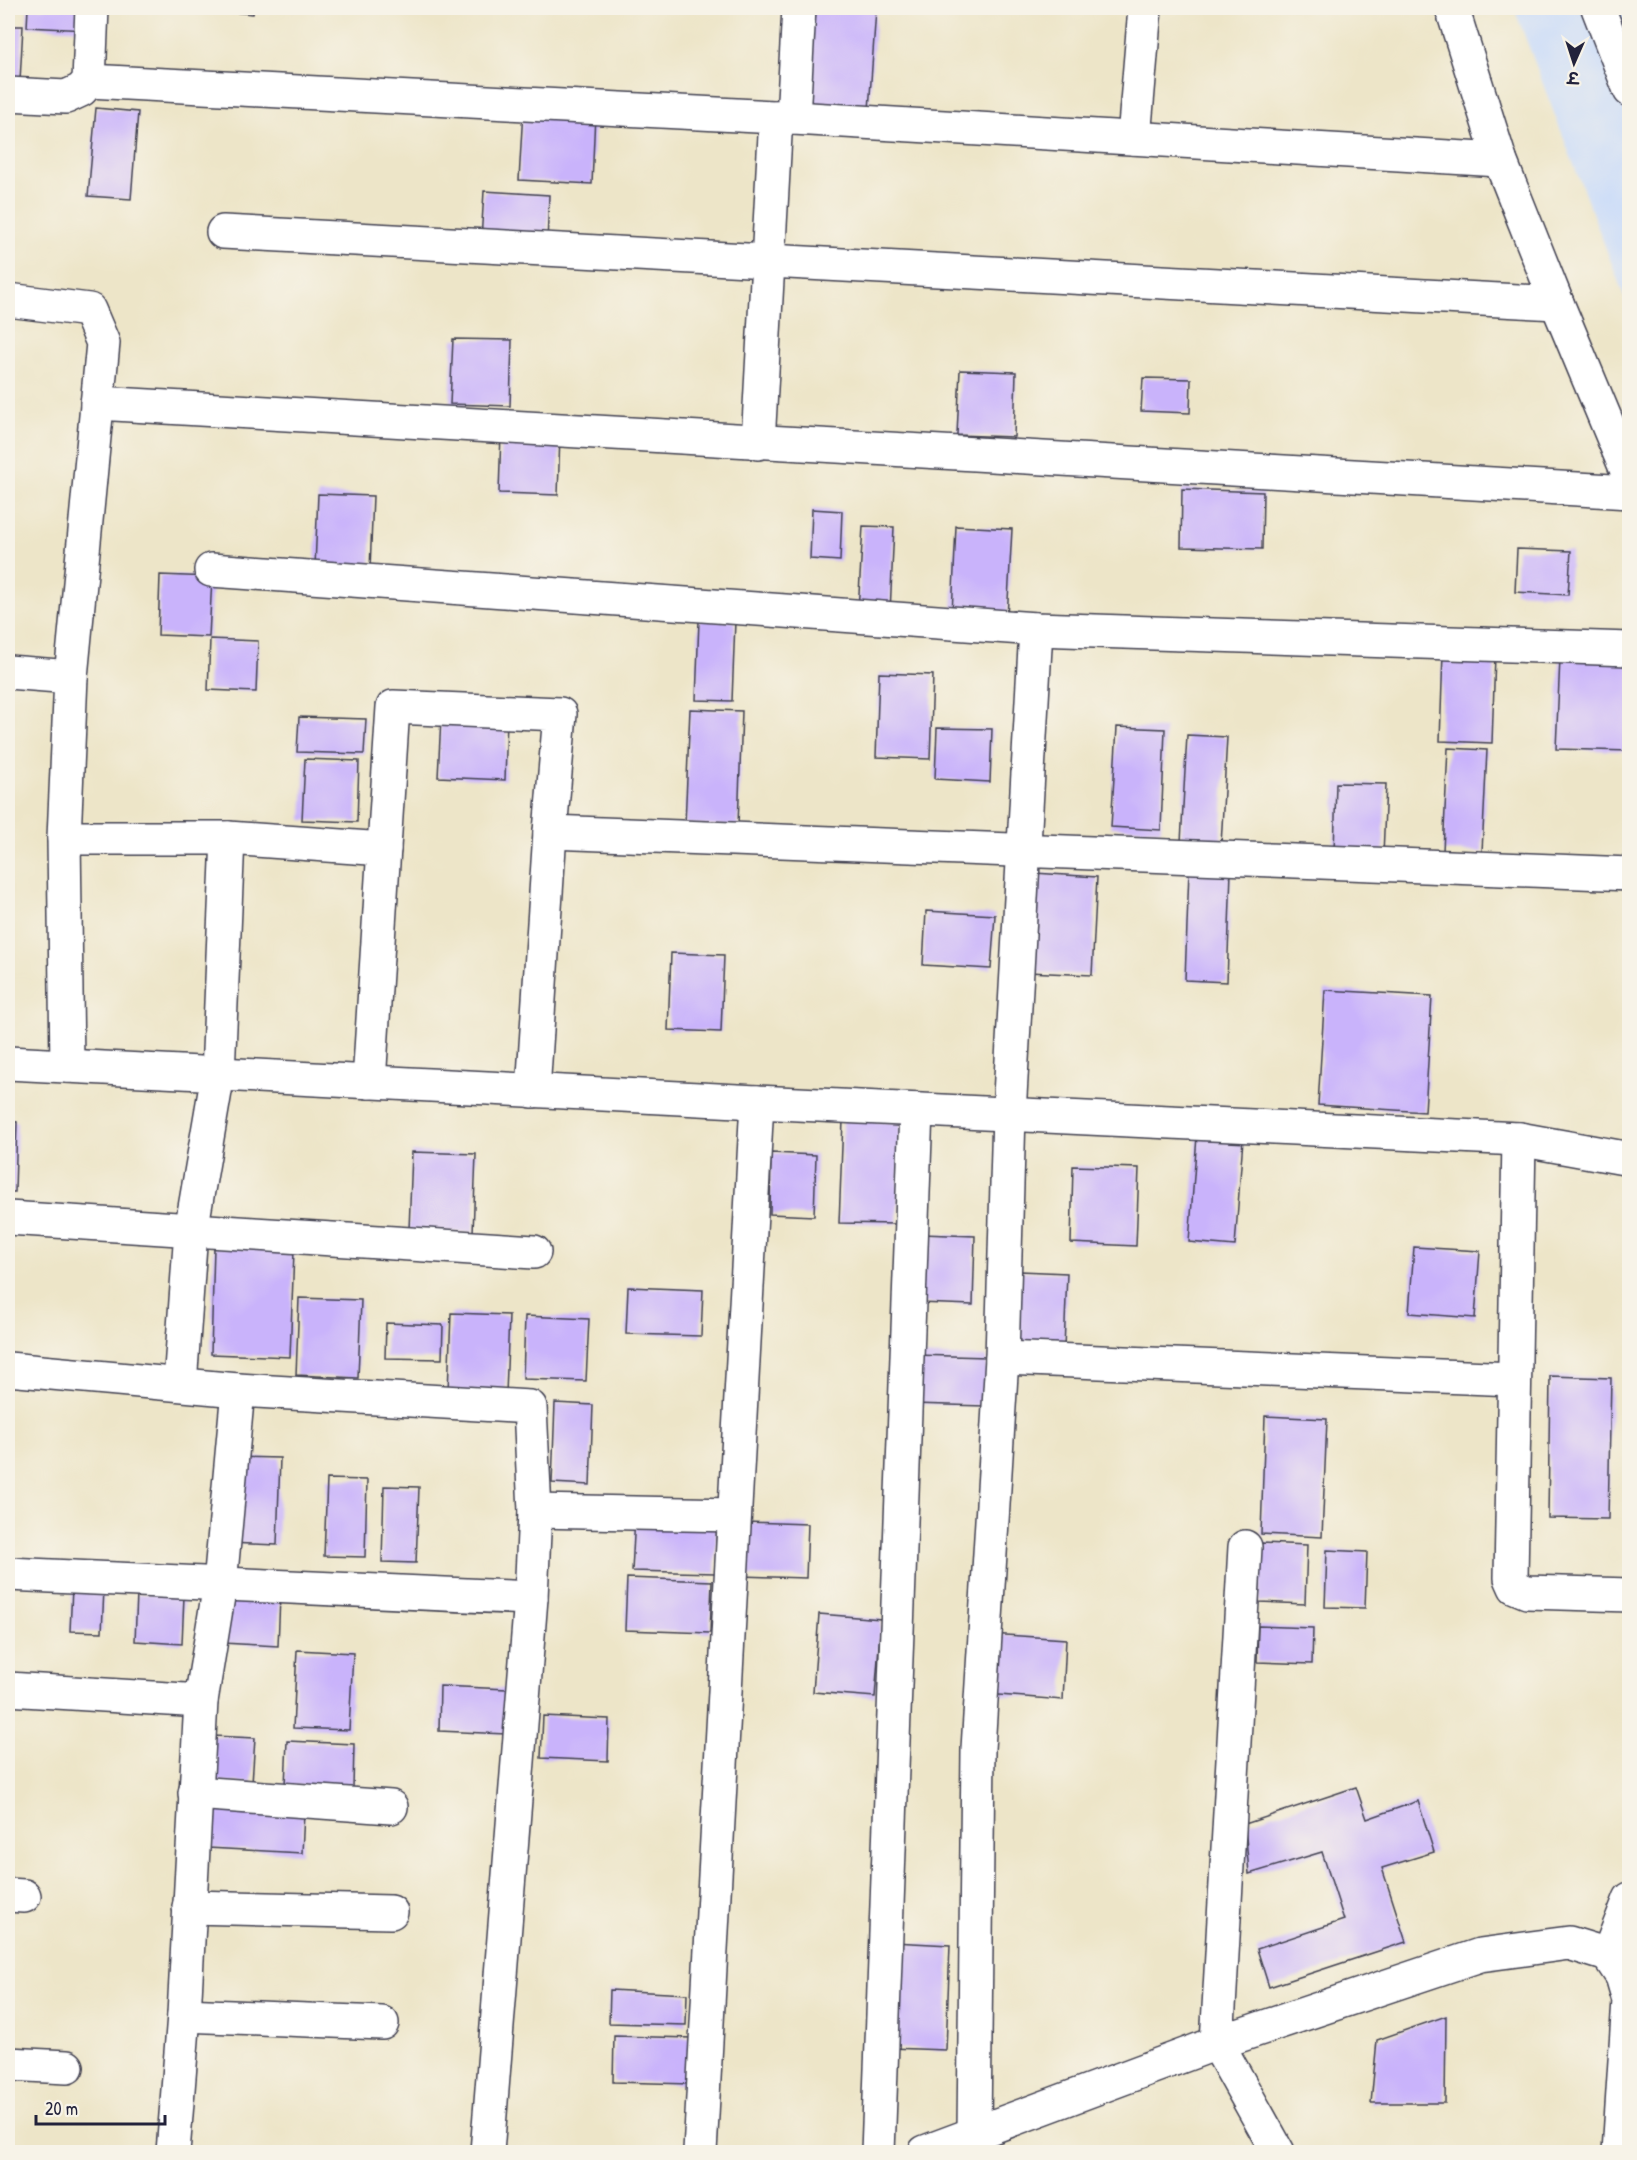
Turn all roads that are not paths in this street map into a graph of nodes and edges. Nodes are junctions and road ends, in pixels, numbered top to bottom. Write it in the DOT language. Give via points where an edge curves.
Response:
graph roads {
  1 [pos="92,8"];
  2 [pos="799,8"];
  3 [pos="1145,8"];
  4 [pos="1452,8"];
  5 [pos="1598,8"];
  6 [pos="89,81"];
  7 [pos="1629,90"];
  8 [pos="8,94"];
  9 [pos="785,118"];
  10 [pos="1134,138"];
  11 [pos="1500,160"];
  12 [pos="223,232"];
  13 [pos="768,261"];
  14 [pos="8,300"];
  15 [pos="1557,303"];
  16 [pos="97,403"];
  17 [pos="758,443"];
  18 [pos="1629,478"];
  19 [pos="1629,492"];
  20 [pos="211,570"];
  21 [pos="1036,629"];
  22 [pos="1629,649"];
  23 [pos="8,672"];
  24 [pos="71,677"];
  25 [pos="550,832"];
  26 [pos="64,838"];
  27 [pos="228,838"];
  28 [pos="384,849"];
  29 [pos="1023,851"];
  30 [pos="1629,874"];
  31 [pos="8,1063"];
  32 [pos="67,1066"];
  33 [pos="218,1074"];
  34 [pos="369,1082"];
  35 [pos="533,1091"];
  36 [pos="757,1102"];
  37 [pos="916,1110"];
  38 [pos="1009,1114"];
  39 [pos="1519,1139"];
  40 [pos="1629,1159"];
  41 [pos="8,1218"];
  42 [pos="191,1231"];
  43 [pos="534,1252"];
  44 [pos="1002,1358"];
  45 [pos="8,1369"];
  46 [pos="1514,1379"];
  47 [pos="180,1384"];
  48 [pos="238,1390"];
  49 [pos="535,1511"];
  50 [pos="734,1515"];
  51 [pos="1245,1547"];
  52 [pos="8,1574"];
  53 [pos="220,1584"];
  54 [pos="1629,1595"];
  55 [pos="531,1598"];
  56 [pos="8,1689"];
  57 [pos="201,1701"];
  58 [pos="195,1793"];
  59 [pos="391,1807"];
  60 [pos="1629,1899"];
  61 [pos="189,1907"];
  62 [pos="391,1912"];
  63 [pos="1608,1955"];
  64 [pos="184,2015"];
  65 [pos="382,2023"];
  66 [pos="1217,2043"];
  67 [pos="8,2064"];
  68 [pos="67,2067"];
  69 [pos="974,2133"];
  70 [pos="173,2152"];
  71 [pos="487,2152"];
  72 [pos="700,2152"];
  73 [pos="878,2152"];
  74 [pos="925,2152"];
  75 [pos="1278,2152"];
  76 [pos="1619,2152"];
  1 -- 6 [label="street"];
  2 -- 9 [label="street"];
  3 -- 10 [label="street"];
  4 -- 11 [label="street"];
  5 -- 7 [label="street"];
  6 -- 8 [label="street" via="66,97"];
  6 -- 9 [label="street"];
  9 -- 10 [label="street"];
  9 -- 13 [label="street"];
  10 -- 11 [label="street"];
  11 -- 15 [label="street"];
  12 -- 13 [label="street"];
  13 -- 15 [label="street"];
  13 -- 17 [label="street"];
  14 -- 16 [label="street" via="89,310 103,343"];
  15 -- 18 [label="street"];
  16 -- 17 [label="street"];
  16 -- 24 [label="street"];
  17 -- 19 [label="street"];
  20 -- 21 [label="street"];
  21 -- 22 [label="street"];
  21 -- 29 [label="street"];
  23 -- 24 [label="street"];
  24 -- 26 [label="street"];
  25 -- 28 [label="street" via="560,714 393,707"];
  25 -- 29 [label="street"];
  25 -- 35 [label="street"];
  26 -- 27 [label="street"];
  26 -- 32 [label="street"];
  27 -- 28 [label="street"];
  27 -- 33 [label="street"];
  28 -- 34 [label="street"];
  29 -- 30 [label="street"];
  29 -- 38 [label="street"];
  31 -- 32 [label="street"];
  32 -- 33 [label="street"];
  33 -- 34 [label="street"];
  33 -- 42 [label="street"];
  34 -- 35 [label="street"];
  35 -- 36 [label="street"];
  36 -- 37 [label="street"];
  36 -- 50 [label="street"];
  37 -- 38 [label="street"];
  37 -- 73 [label="street"];
  38 -- 39 [label="street"];
  38 -- 44 [label="street"];
  39 -- 40 [label="street"];
  39 -- 46 [label="street"];
  41 -- 42 [label="street"];
  42 -- 43 [label="street"];
  42 -- 47 [label="street"];
  44 -- 46 [label="street"];
  44 -- 69 [label="street" via="978,1749"];
  45 -- 47 [label="street"];
  46 -- 54 [label="street" via="1511,1578 1515,1587 1527,1592"];
  47 -- 48 [label="street"];
  48 -- 49 [label="street" via="530,1407"];
  48 -- 53 [label="street"];
  49 -- 50 [label="street"];
  49 -- 55 [label="street"];
  50 -- 72 [label="street"];
  51 -- 66 [label="street"];
  52 -- 53 [label="street"];
  53 -- 55 [label="street"];
  53 -- 57 [label="street"];
  55 -- 71 [label="street"];
  56 -- 57 [label="street"];
  57 -- 58 [label="street"];
  58 -- 59 [label="street"];
  58 -- 61 [label="street"];
  60 -- 63 [label="street"];
  61 -- 62 [label="street"];
  61 -- 64 [label="street"];
  63 -- 66 [label="street" via="1569,1943 1480,1955"];
  63 -- 76 [label="street" via="1622,1976 1629,2000"];
  64 -- 65 [label="street"];
  64 -- 70 [label="street"];
  66 -- 69 [label="street"];
  66 -- 75 [label="street"];
  67 -- 68 [label="street"];
  69 -- 74 [label="street"];
}
